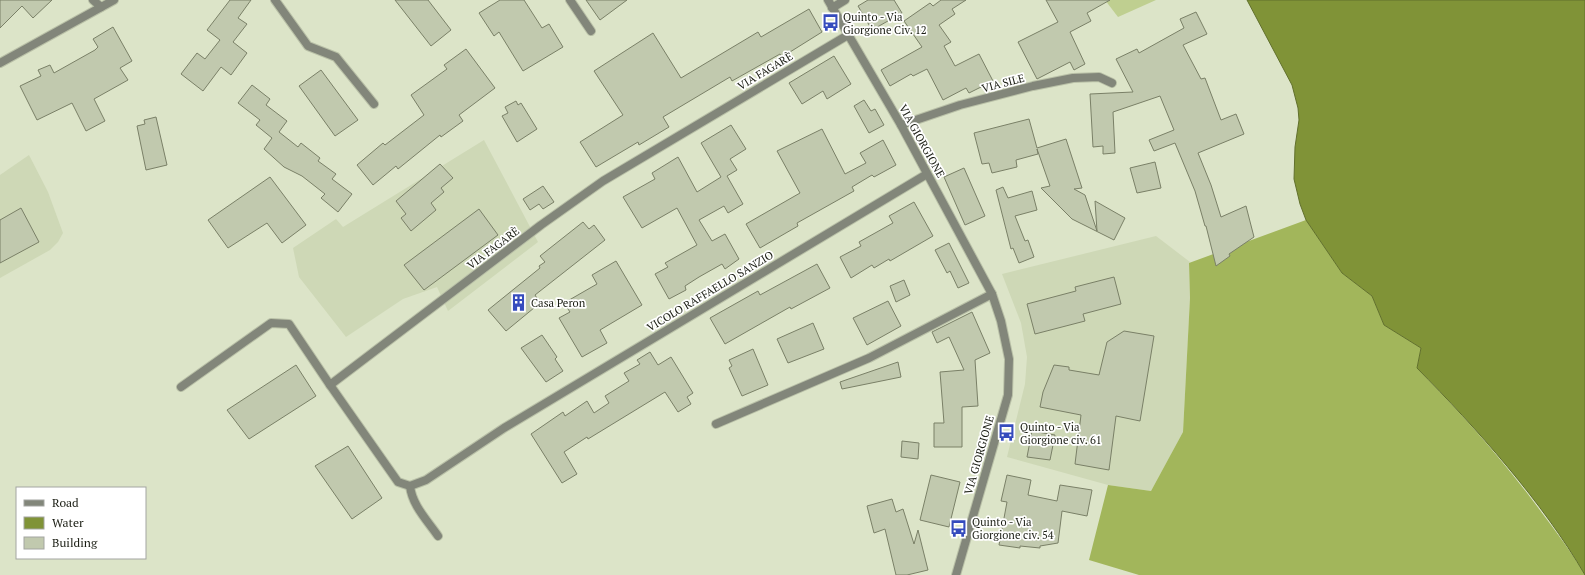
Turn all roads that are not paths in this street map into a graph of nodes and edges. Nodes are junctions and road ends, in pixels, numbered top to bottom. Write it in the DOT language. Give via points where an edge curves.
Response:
graph roads {
  1 [pos="93,0"];
  2 [pos="114,0"];
  3 [pos="275,0"];
  4 [pos="570,0"];
  5 [pos="846,0"];
  6 [pos="830,4"];
  7 [pos="100,7"];
  8 [pos="591,31"];
  9 [pos="848,35"];
  10 [pos="0,63"];
  11 [pos="1112,83"];
  12 [pos="374,104"];
  13 [pos="901,125"];
  14 [pos="927,174"];
  15 [pos="992,294"];
  16 [pos="330,385"];
  17 [pos="181,387"];
  18 [pos="716,424"];
  19 [pos="410,486"];
  20 [pos="438,536"];
  21 [pos="956,575"];
  1 -- 7 [label="street"];
  2 -- 7 [label="street"];
  3 -- 12 [label="street" via="308,46 336,57"];
  4 -- 8 [label="street"];
  5 -- 6 [label="street"];
  6 -- 9 [label="street, VIA GIORGIONE"];
  7 -- 10 [label="street"];
  9 -- 13 [label="street, VIA GIORGIONE"];
  9 -- 16 [label="street, VIA FAGARÈ" via="603,181"];
  11 -- 13 [label="street, VIA SILE" via="1099,77 1073,78 960,105"];
  13 -- 14 [label="street, VIA GIORGIONE"];
  14 -- 15 [label="street, VIA GIORGIONE"];
  14 -- 19 [label="street, VICOLO RAFFAELLO SANZIO" via="504,428 426,480"];
  15 -- 18 [label="street" via="869,358"];
  15 -- 21 [label="street, VIA GIORGIONE" via="1009,359 1008,395"];
  16 -- 17 [label="street" via="289,324 271,323"];
  16 -- 19 [label="street" via="398,482"];
  19 -- 20 [label="street" via="411,496"];
}
